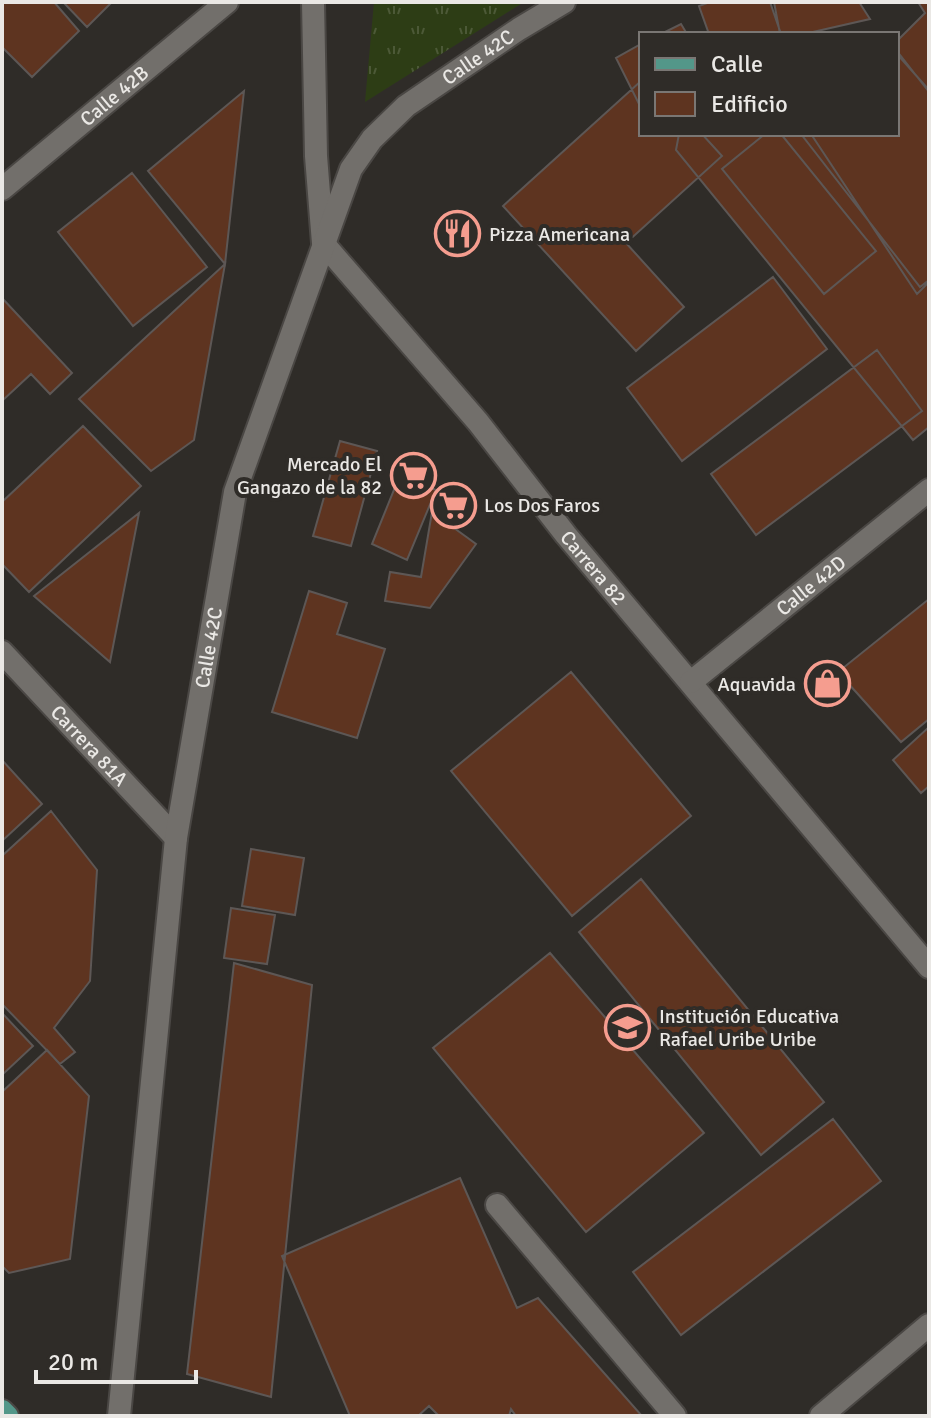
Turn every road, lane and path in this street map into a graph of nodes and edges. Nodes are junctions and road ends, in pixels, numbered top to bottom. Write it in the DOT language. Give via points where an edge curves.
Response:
graph roads {
  1 [pos="227,2"];
  2 [pos="313,2"];
  3 [pos="564,2"];
  4 [pos="2,189"];
  5 [pos="323,243"];
  6 [pos="929,490"];
  7 [pos="2,652"];
  8 [pos="691,682"];
  9 [pos="176,838"];
  10 [pos="929,967"];
  11 [pos="497,1205"];
  12 [pos="929,1325"];
  13 [pos="2,1411"];
  14 [pos="7,1416"];
  15 [pos="119,1416"];
  16 [pos="675,1416"];
  17 [pos="821,1416"];
  1 -- 4 [label="street, Calle 42B"];
  2 -- 5 [label="street"];
  3 -- 5 [label="street, Calle 42C" via="406,106 372,139 351,169"];
  5 -- 8 [label="street, Carrera 82"];
  5 -- 9 [label="street, Calle 42C" via="235,492"];
  6 -- 8 [label="street, Calle 42D"];
  7 -- 9 [label="street, Carrera 81A"];
  8 -- 10 [label="street, Carrera 82"];
  9 -- 15 [label="street, Calle 42C"];
  11 -- 16 [label="street"];
  12 -- 17 [label="street"];
  13 -- 14 [label="main road"];
}
